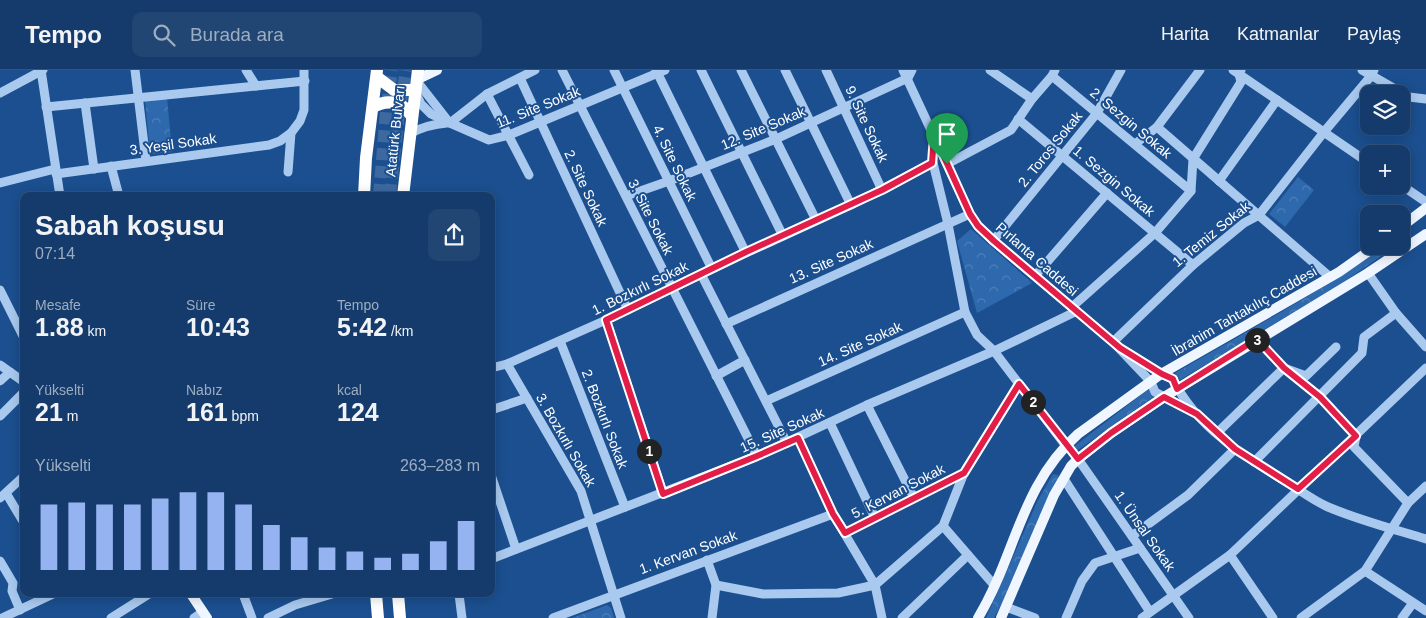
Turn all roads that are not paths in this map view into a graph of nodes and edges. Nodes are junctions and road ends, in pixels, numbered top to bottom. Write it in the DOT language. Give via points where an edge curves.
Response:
graph roads {
  1 [pos="42,70"];
  2 [pos="135,70"];
  3 [pos="246,70"];
  4 [pos="304,70"];
  5 [pos="437,70"];
  6 [pos="535,70"];
  7 [pos="562,70"];
  8 [pos="614,70"];
  9 [pos="701,70"];
  10 [pos="741,70"];
  11 [pos="785,70"];
  12 [pos="826,70"];
  13 [pos="990,70"];
  14 [pos="1121,70"];
  15 [pos="1200,70"];
  16 [pos="1362,70"];
  17 [pos="659,71"];
  18 [pos="1238,71"];
  19 [pos="377,73"];
  20 [pos="908,73"];
  21 [pos="1054,73"];
  22 [pos="1373,73"];
  23 [pos="520,78"];
  24 [pos="416,80"];
  25 [pos="305,81"];
  26 [pos="256,86"];
  27 [pos="622,87"];
  28 [pos="0,93"];
  29 [pos="487,94"];
  30 [pos="138,98"];
  31 [pos="1032,99"];
  32 [pos="1426,99"];
  33 [pos="1277,100"];
  34 [pos="85,103"];
  35 [pos="579,105"];
  36 [pos="46,107"];
  37 [pos="373,107"];
  38 [pos="844,107"];
  39 [pos="1097,113"];
  40 [pos="411,115"];
  41 [pos="1018,119"];
  42 [pos="541,122"];
  43 [pos="450,123"];
  44 [pos="811,124"];
  45 [pos="1157,128"];
  46 [pos="1324,132"];
  47 [pos="291,133"];
  48 [pos="409,134"];
  49 [pos="934,135"];
  50 [pos="509,136"];
  51 [pos="776,139"];
  52 [pos="1135,144"];
  53 [pos="742,153"];
  54 [pos="1063,156"];
  55 [pos="1360,157"];
  56 [pos="1193,159"];
  57 [pos="146,161"];
  58 [pos="932,163"];
  59 [pos="947,164"];
  60 [pos="112,166"];
  61 [pos="704,168"];
  62 [pos="94,169"];
  63 [pos="56,171"];
  64 [pos="288,172"];
  65 [pos="530,175"];
  66 [pos="668,181"];
  67 [pos="1219,181"];
  68 [pos="0,183"];
  69 [pos="882,190"];
  70 [pos="1191,191"];
  71 [pos="1410,191"];
  72 [pos="59,192"];
  73 [pos="118,192"];
  74 [pos="364,192"];
  75 [pos="403,192"];
  76 [pos="1107,193"];
  77 [pos="626,196"];
  78 [pos="1426,202"];
  79 [pos="851,205"];
  80 [pos="1426,208"];
  81 [pos="970,214"];
  82 [pos="1259,215"];
  83 [pos="816,220"];
  84 [pos="1410,220"];
  85 [pos="948,224"];
  86 [pos="1155,233"];
  87 [pos="1426,234"];
  88 [pos="783,236"];
  89 [pos="994,241"];
  90 [pos="746,252"];
  91 [pos="1363,255"];
  92 [pos="1193,265"];
  93 [pos="712,269"];
  94 [pos="1368,273"];
  95 [pos="700,274"];
  96 [pos="1035,276"];
  97 [pos="1330,277"];
  98 [pos="672,289"];
  99 [pos="0,290"];
  100 [pos="1074,309"];
  101 [pos="628,310"];
  102 [pos="965,312"];
  103 [pos="1396,313"];
  104 [pos="606,320"];
  105 [pos="726,324"];
  106 [pos="20,330"];
  107 [pos="1257,339"];
  108 [pos="560,341"];
  109 [pos="1116,345"];
  110 [pos="1336,347"];
  111 [pos="1426,347"];
  112 [pos="994,351"];
  113 [pos="745,360"];
  114 [pos="507,364"];
  115 [pos="0,365"];
  116 [pos="495,367"];
  117 [pos="1284,368"];
  118 [pos="1426,368"];
  119 [pos="10,372"];
  120 [pos="1162,374"];
  121 [pos="716,376"];
  122 [pos="20,379"];
  123 [pos="0,381"];
  124 [pos="1151,382"];
  125 [pos="1019,384"];
  126 [pos="1177,389"];
  127 [pos="20,396"];
  128 [pos="1164,397"];
  129 [pos="1320,397"];
  130 [pos="526,398"];
  131 [pos="766,401"];
  132 [pos="867,405"];
  133 [pos="495,409"];
  134 [pos="1197,414"];
  135 [pos="0,416"];
  136 [pos="830,423"];
  137 [pos="1217,433"];
  138 [pos="1356,436"];
  139 [pos="798,438"];
  140 [pos="787,442"];
  141 [pos="1066,446"];
  142 [pos="1235,449"];
  143 [pos="757,456"];
  144 [pos="1078,459"];
  145 [pos="1254,462"];
  146 [pos="964,473"];
  147 [pos="1064,479"];
  148 [pos="20,480"];
  149 [pos="1426,486"];
  150 [pos="495,487"];
  151 [pos="1298,489"];
  152 [pos="663,494"];
  153 [pos="3,496"];
  154 [pos="914,498"];
  155 [pos="1408,503"];
  156 [pos="625,507"];
  157 [pos="833,514"];
  158 [pos="875,518"];
  159 [pos="20,519"];
  160 [pos="591,520"];
  161 [pos="944,526"];
  162 [pos="1392,528"];
  163 [pos="845,533"];
  164 [pos="1132,536"];
  165 [pos="1426,539"];
  166 [pos="1140,548"];
  167 [pos="516,549"];
  168 [pos="968,555"];
  169 [pos="1230,555"];
  170 [pos="1114,556"];
  171 [pos="495,557"];
  172 [pos="707,560"];
  173 [pos="0,561"];
  174 [pos="1365,571"];
  175 [pos="716,584"];
  176 [pos="875,585"];
  177 [pos="994,585"];
  178 [pos="615,595"];
  179 [pos="1173,595"];
  180 [pos="47,597"];
  181 [pos="143,597"];
  182 [pos="193,597"];
  183 [pos="245,597"];
  184 [pos="322,597"];
  185 [pos="376,597"];
  186 [pos="398,597"];
  187 [pos="459,597"];
  188 [pos="1413,602"];
  189 [pos="1006,607"];
  190 [pos="1426,611"];
  191 [pos="1150,612"];
  192 [pos="15,614"];
  193 [pos="201,616"];
  194 [pos="2,618"];
  195 [pos="111,618"];
  196 [pos="252,618"];
  197 [pos="268,618"];
  198 [pos="378,618"];
  199 [pos="400,618"];
  200 [pos="462,618"];
  201 [pos="553,618"];
  202 [pos="621,618"];
  203 [pos="712,618"];
  204 [pos="882,618"];
  205 [pos="902,618"];
  206 [pos="978,618"];
  207 [pos="1001,618"];
  208 [pos="1035,618"];
  209 [pos="1066,618"];
  210 [pos="1142,618"];
  211 [pos="1189,618"];
  212 [pos="1273,618"];
  213 [pos="1301,618"];
  214 [pos="1402,618"];
  1 -- 28 [label="street"];
  1 -- 36 [label="street"];
  2 -- 30 [label="street"];
  3 -- 26 [label="street"];
  4 -- 25 [label="street"];
  5 -- 24 [label="main road"];
  6 -- 23 [label="street"];
  7 -- 35 [label="street, 3. Site Sokak"];
  8 -- 27 [label="street, 4. Site Sokak"];
  9 -- 53 [label="street"];
  10 -- 51 [label="street"];
  11 -- 44 [label="street"];
  12 -- 38 [label="street, 9. Site Sokak"];
  13 -- 31 [label="street"];
  14 -- 39 [label="street, 2. Toros Sokak"];
  15 -- 45 [label="street"];
  16 -- 22 [label="street"];
  17 -- 27 [label="street, 11. Site Sokak"];
  17 -- 61 [label="street"];
  18 -- 33 [label="street"];
  18 -- 56 [label="street" via="1241,82"];
  19 -- 24 [label="highway" via="394,90"];
  19 -- 37 [label="highway, Atatürk Bulvarı"];
  20 -- 38 [label="street, 12. Site Sokak"];
  20 -- 49 [label="street, Pırlanta Caddesi"];
  21 -- 31 [label="street"];
  21 -- 39 [label="street, 2. Sezgin Sokak"];
  22 -- 32 [label="street" via="1409,97"];
  22 -- 46 [label="street, 1. Temiz Sokak"];
  23 -- 29 [label="street"];
  23 -- 42 [label="street, 2. Site Sokak"];
  24 -- 40 [label="highway, Atatürk Bulvarı"];
  24 -- 43 [label="street, 11. Site Sokak" via="421,104 431,114"];
  25 -- 26 [label="street"];
  25 -- 47 [label="street" via="304,110"];
  26 -- 30 [label="street"];
  27 -- 35 [label="street, 11. Site Sokak"];
  27 -- 66 [label="street, 4. Site Sokak"];
  29 -- 43 [label="street"];
  29 -- 50 [label="street"];
  30 -- 34 [label="street"];
  30 -- 57 [label="street"];
  31 -- 41 [label="street"];
  33 -- 46 [label="street"];
  33 -- 67 [label="street"];
  34 -- 36 [label="street"];
  34 -- 62 [label="street"];
  35 -- 42 [label="street, 11. Site Sokak"];
  35 -- 77 [label="street, 3. Site Sokak"];
  36 -- 63 [label="street"];
  37 -- 40 [label="highway" via="393,102 405,106"];
  37 -- 74 [label="highway, Atatürk Bulvarı"];
  38 -- 44 [label="street, 12. Site Sokak"];
  38 -- 69 [label="street, 9. Site Sokak"];
  39 -- 52 [label="street, 2. Sezgin Sokak"];
  39 -- 54 [label="street, 2. Toros Sokak"];
  40 -- 48 [label="highway, Atatürk Bulvarı"];
  41 -- 54 [label="street, 1. Sezgin Sokak"];
  41 -- 59 [label="street" via="1011,130"];
  42 -- 50 [label="street, 11. Site Sokak"];
  42 -- 101 [label="street, 2. Site Sokak"];
  43 -- 48 [label="street" via="431,124"];
  43 -- 50 [label="street, 11. Site Sokak" via="489,140"];
  44 -- 51 [label="street, 12. Site Sokak"];
  44 -- 79 [label="street"];
  45 -- 52 [label="street"];
  45 -- 56 [label="street"];
  46 -- 55 [label="street"];
  46 -- 82 [label="street, 1. Temiz Sokak"];
  47 -- 57 [label="street, 3. Yeşil Sokak" via="280,142 269,145"];
  47 -- 64 [label="street"];
  48 -- 75 [label="highway, Atatürk Bulvarı"];
  49 -- 58 [label="street"];
  49 -- 59 [label="street, Pırlanta Caddesi"];
  50 -- 65 [label="street"];
  51 -- 53 [label="street, 12. Site Sokak"];
  51 -- 83 [label="street"];
  52 -- 70 [label="street, 2. Sezgin Sokak"];
  53 -- 61 [label="street, 12. Site Sokak"];
  53 -- 88 [label="street"];
  54 -- 76 [label="street, 1. Sezgin Sokak"];
  54 -- 89 [label="street, 2. Toros Sokak"];
  56 -- 67 [label="street"];
  56 -- 70 [label="street"];
  57 -- 60 [label="street, 3. Yeşil Sokak"];
  58 -- 69 [label="street, 1. Bozkırlı Sokak"];
  58 -- 85 [label="street"];
  59 -- 81 [label="street, Pırlanta Caddesi"];
  60 -- 62 [label="street, 3. Yeşil Sokak"];
  60 -- 73 [label="street"];
  61 -- 66 [label="street, 12. Site Sokak"];
  61 -- 90 [label="street"];
  62 -- 63 [label="street, 3. Yeşil Sokak"];
  63 -- 68 [label="street, 3. Yeşil Sokak"];
  63 -- 72 [label="street"];
  66 -- 77 [label="street, 12. Site Sokak"];
  66 -- 93 [label="street, 4. Site Sokak"];
  67 -- 82 [label="street"];
  69 -- 79 [label="street, 1. Bozkırlı Sokak"];
  70 -- 86 [label="street, 15. Site Sokak"];
  71 -- 78 [label="street"];
  76 -- 86 [label="street, 1. Sezgin Sokak"];
  76 -- 96 [label="street"];
  77 -- 98 [label="street, 3. Site Sokak"];
  79 -- 83 [label="street, 1. Bozkırlı Sokak"];
  80 -- 84 [label="main road"];
  81 -- 85 [label="street, 13. Site Sokak"];
  81 -- 89 [label="street, Pırlanta Caddesi"];
  82 -- 92 [label="street, 1. Temiz Sokak" via="1244,223"];
  82 -- 97 [label="street"];
  83 -- 88 [label="street, 1. Bozkırlı Sokak"];
  85 -- 102 [label="street"];
  85 -- 105 [label="street, 13. Site Sokak"];
  86 -- 92 [label="street, 1. Sezgin Sokak"];
  86 -- 100 [label="street, 15. Site Sokak"];
  87 -- 94 [label="main road"];
  88 -- 90 [label="street, 1. Bozkırlı Sokak"];
  89 -- 96 [label="street, Pırlanta Caddesi"];
  90 -- 93 [label="street, 1. Bozkırlı Sokak"];
  91 -- 97 [label="main road, İbrahim Tahtakılıç Caddesi"];
  92 -- 109 [label="street, 1. Temiz Sokak"];
  93 -- 95 [label="street, 1. Bozkırlı Sokak"];
  94 -- 103 [label="street"];
  94 -- 107 [label="main road"];
  95 -- 98 [label="street, 1. Bozkırlı Sokak"];
  95 -- 105 [label="street"];
  96 -- 100 [label="street, Pırlanta Caddesi"];
  97 -- 120 [label="main road, İbrahim Tahtakılıç Caddesi"];
  98 -- 101 [label="street, 1. Bozkırlı Sokak"];
  98 -- 121 [label="street, 3. Site Sokak"];
  99 -- 106 [label="street"];
  100 -- 109 [label="street, Pırlanta Caddesi"];
  100 -- 112 [label="street, 15. Site Sokak"];
  101 -- 104 [label="street, 1. Bozkırlı Sokak"];
  102 -- 112 [label="street" via="977,335"];
  102 -- 131 [label="street, 14. Site Sokak"];
  103 -- 111 [label="street"];
  103 -- 129 [label="street" via="1364,337 1362,353"];
  104 -- 108 [label="street, 1. Bozkırlı Sokak"];
  104 -- 152 [label="street"];
  105 -- 113 [label="street"];
  107 -- 117 [label="street"];
  107 -- 126 [label="main road"];
  108 -- 114 [label="street, 1. Bozkırlı Sokak"];
  108 -- 156 [label="street, 2. Bozkırlı Sokak"];
  109 -- 120 [label="street, Pırlanta Caddesi"];
  109 -- 124 [label="street, Pırlanta Caddesi"];
  110 -- 117 [label="street" via="1306,376"];
  112 -- 125 [label="street"];
  112 -- 132 [label="street, 15. Site Sokak"];
  113 -- 121 [label="street"];
  113 -- 131 [label="street"];
  114 -- 116 [label="street, 1. Bozkırlı Sokak"];
  114 -- 130 [label="street, 3. Bozkırlı Sokak"];
  115 -- 119 [label="street"];
  117 -- 129 [label="street"];
  117 -- 137 [label="street"];
  118 -- 138 [label="street"];
  119 -- 122 [label="street"];
  119 -- 123 [label="street"];
  120 -- 124 [label="main road, İbrahim Tahtakılıç Caddesi"];
  120 -- 126 [label="street, Pırlanta Caddesi" via="1173,379"];
  121 -- 143 [label="street, 3. Site Sokak"];
  124 -- 128 [label="street, Pırlanta Caddesi" via="1155,392"];
  124 -- 141 [label="main road, İbrahim Tahtakılıç Caddesi"];
  125 -- 141 [label="street"];
  125 -- 146 [label="street"];
  126 -- 128 [label="main road"];
  126 -- 134 [label="street, Pırlanta Caddesi"];
  127 -- 135 [label="street"];
  128 -- 134 [label="street, Pırlanta Caddesi"];
  128 -- 144 [label="main road"];
  129 -- 138 [label="street"];
  129 -- 145 [label="street"];
  130 -- 133 [label="street"];
  130 -- 160 [label="street, 3. Bozkırlı Sokak" via="581,491"];
  131 -- 140 [label="street"];
  132 -- 136 [label="street, 15. Site Sokak"];
  132 -- 154 [label="street"];
  134 -- 137 [label="street, Pırlanta Caddesi"];
  136 -- 139 [label="street, 15. Site Sokak"];
  136 -- 158 [label="street"];
  137 -- 142 [label="street, Pırlanta Caddesi"];
  138 -- 151 [label="street"];
  138 -- 155 [label="street" via="1354,447"];
  139 -- 140 [label="street, 15. Site Sokak"];
  139 -- 157 [label="street"];
  140 -- 143 [label="street, 15. Site Sokak"];
  141 -- 144 [label="main road"];
  141 -- 177 [label="main road, İbrahim Tahtakılıç Caddesi" via="1031,497"];
  142 -- 145 [label="street, Pırlanta Caddesi"];
  142 -- 164 [label="street" via="1188,495"];
  143 -- 152 [label="street, 15. Site Sokak"];
  144 -- 147 [label="main road"];
  144 -- 164 [label="street, 1. Ünsal Sokak"];
  145 -- 151 [label="street, Pırlanta Caddesi"];
  146 -- 154 [label="street, 5. Kervan Sokak"];
  146 -- 161 [label="street"];
  147 -- 170 [label="street"];
  147 -- 189 [label="main road"];
  148 -- 153 [label="street"];
  149 -- 155 [label="street"];
  150 -- 167 [label="street"];
  151 -- 162 [label="street, Pırlanta Caddesi" via="1327,506"];
  151 -- 169 [label="street"];
  152 -- 156 [label="street, 15. Site Sokak"];
  153 -- 159 [label="street"];
  154 -- 158 [label="street, 5. Kervan Sokak"];
  155 -- 162 [label="street"];
  156 -- 160 [label="street, 15. Site Sokak"];
  157 -- 163 [label="street"];
  157 -- 172 [label="street, 1. Kervan Sokak"];
  158 -- 163 [label="street, 5. Kervan Sokak"];
  160 -- 167 [label="street, 15. Site Sokak"];
  160 -- 178 [label="street, 3. Bozkırlı Sokak"];
  161 -- 168 [label="street"];
  161 -- 176 [label="street"];
  162 -- 165 [label="street, Pırlanta Caddesi"];
  162 -- 174 [label="street"];
  163 -- 176 [label="street"];
  164 -- 166 [label="street, 1. Ünsal Sokak"];
  166 -- 170 [label="street"];
  166 -- 179 [label="street, 1. Ünsal Sokak"];
  167 -- 171 [label="street, 15. Site Sokak"];
  168 -- 177 [label="street"];
  168 -- 205 [label="street"];
  169 -- 179 [label="street"];
  169 -- 212 [label="street"];
  170 -- 191 [label="street"];
  170 -- 209 [label="street" via="1095,563 1082,581"];
  172 -- 175 [label="street"];
  172 -- 178 [label="street, 1. Kervan Sokak"];
  173 -- 192 [label="street" via="12,583"];
  174 -- 188 [label="street"];
  174 -- 213 [label="street"];
  175 -- 176 [label="street" via="763,594 838,593"];
  175 -- 203 [label="street"];
  176 -- 204 [label="street"];
  177 -- 206 [label="main road, İbrahim Tahtakılıç Caddesi"];
  178 -- 201 [label="street, 1. Kervan Sokak"];
  178 -- 202 [label="street, 3. Bozkırlı Sokak"];
  179 -- 191 [label="street"];
  179 -- 211 [label="street, 1. Ünsal Sokak"];
  180 -- 192 [label="street"];
  181 -- 195 [label="street"];
  182 -- 193 [label="main road"];
  183 -- 196 [label="street"];
  184 -- 197 [label="street"];
  185 -- 198 [label="highway"];
  186 -- 199 [label="highway"];
  187 -- 200 [label="street"];
  188 -- 190 [label="street"];
  188 -- 214 [label="street"];
  189 -- 207 [label="main road"];
  189 -- 208 [label="street"];
  191 -- 210 [label="street"];
  192 -- 194 [label="street"];
}
